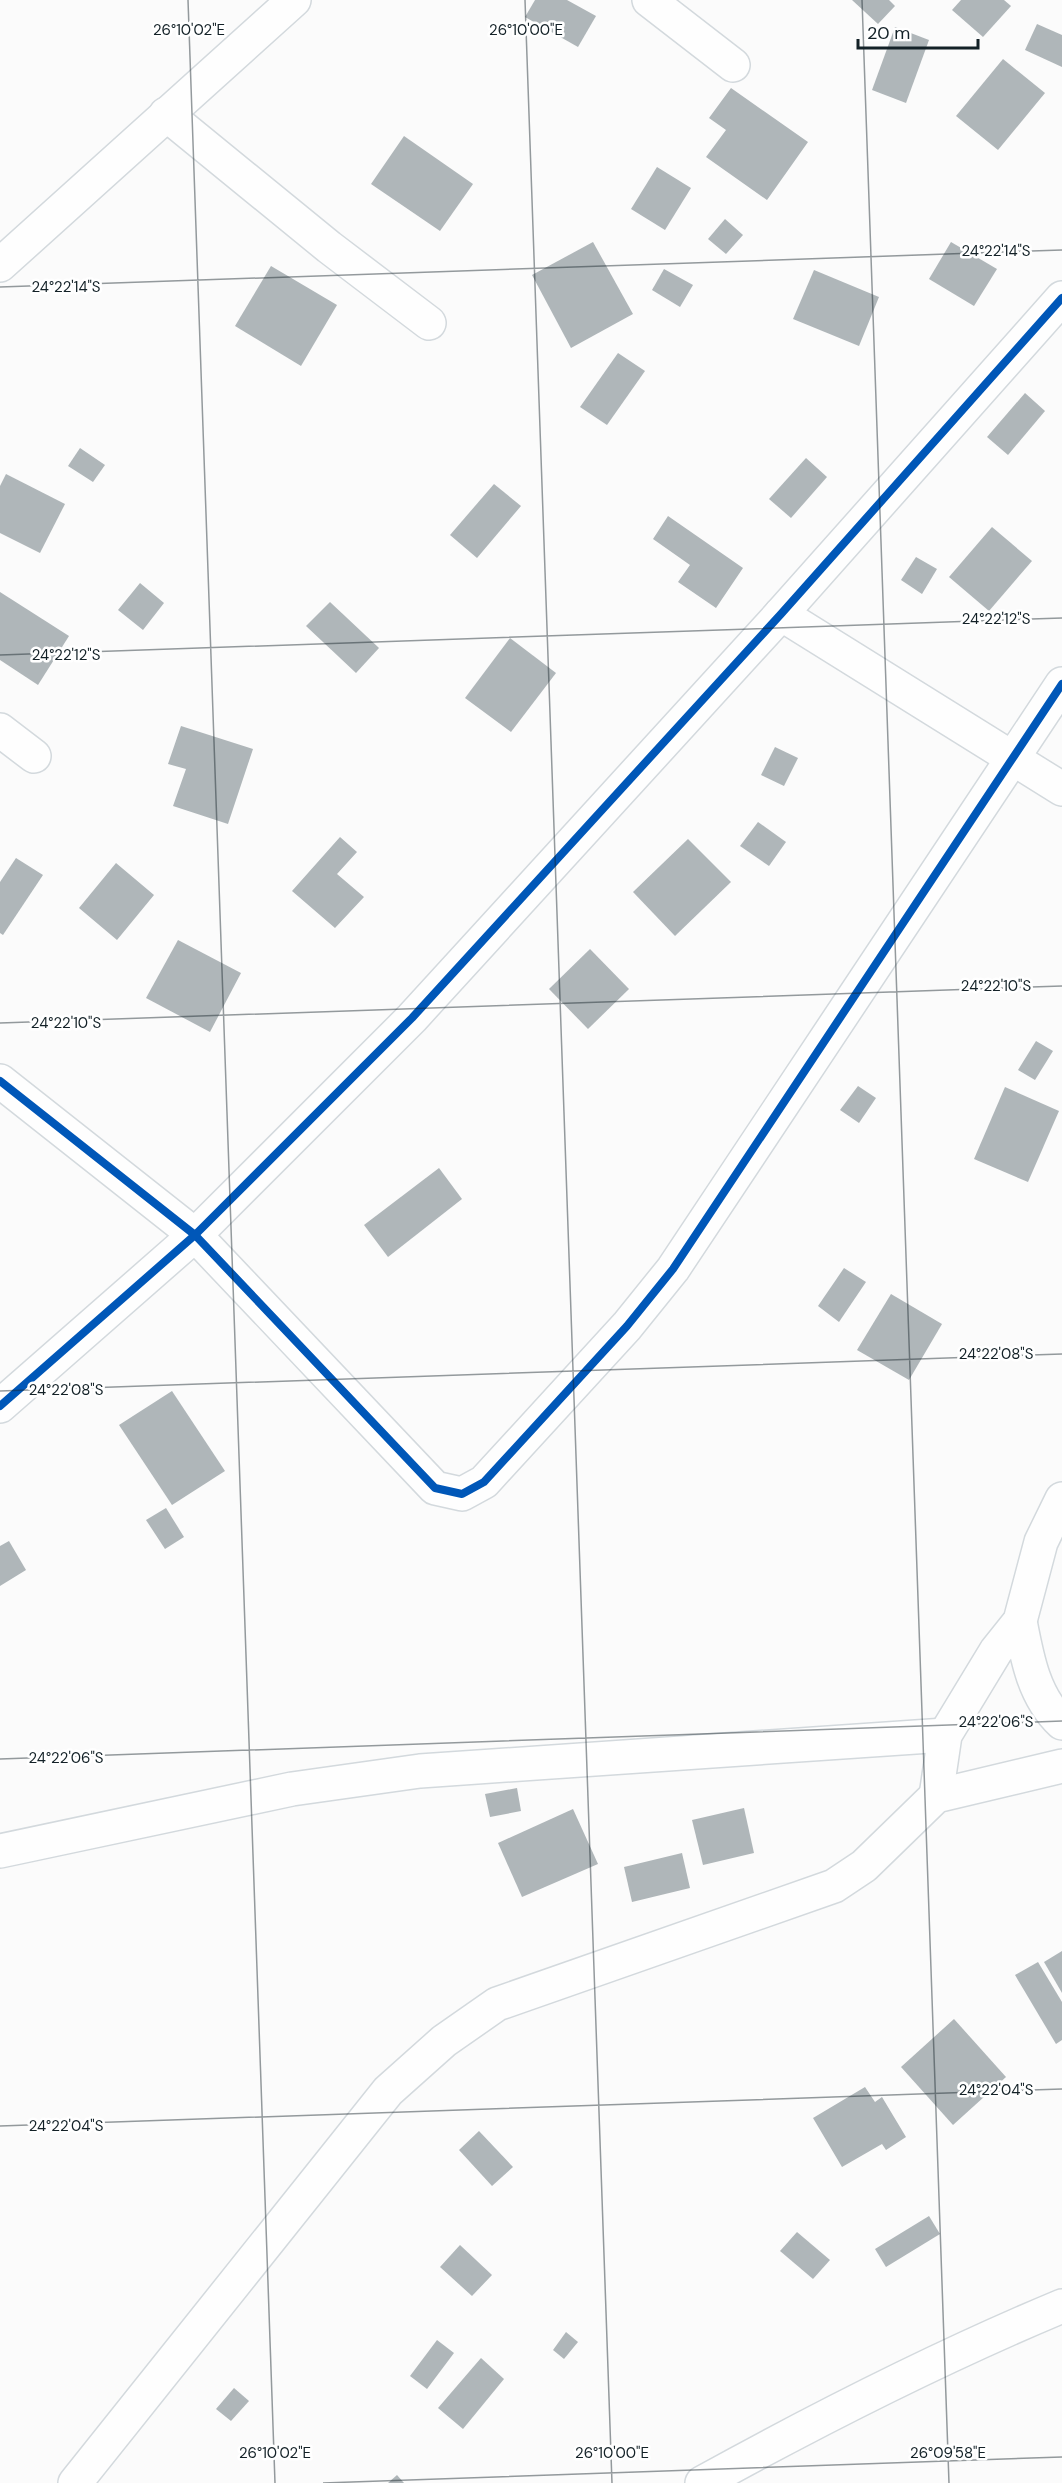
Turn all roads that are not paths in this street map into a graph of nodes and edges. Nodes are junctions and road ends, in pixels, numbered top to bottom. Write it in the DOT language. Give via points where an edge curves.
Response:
graph roads {
  1 [pos="294,0"];
  2 [pos="649,0"];
  3 [pos="733,64"];
  4 [pos="166,114"];
  5 [pos="0,265"];
  6 [pos="1062,298"];
  7 [pos="429,323"];
  8 [pos="781,614"];
  9 [pos="1062,684"];
  10 [pos="0,730"];
  11 [pos="34,756"];
  12 [pos="1010,759"];
  13 [pos="1062,789"];
  14 [pos="0,1082"];
  15 [pos="195,1235"];
  16 [pos="0,1406"];
  17 [pos="1062,1499"];
  18 [pos="1020,1621"];
  19 [pos="1062,1724"];
  20 [pos="945,1735"];
  21 [pos="1062,1766"];
  22 [pos="936,1796"];
  23 [pos="0,1851"];
  24 [pos="1062,2306"];
  25 [pos="75,2483"];
  26 [pos="702,2483"];
  1 -- 4 [label="street"];
  2 -- 3 [label="street"];
  4 -- 5 [label="street"];
  4 -- 7 [label="street"];
  6 -- 8 [label="street"];
  8 -- 12 [label="street"];
  8 -- 15 [label="street" via="412,1018"];
  9 -- 12 [label="street"];
  10 -- 11 [label="street"];
  12 -- 13 [label="street"];
  12 -- 15 [label="street" via="673,1269 627,1326 484,1482 462,1494 435,1488"];
  14 -- 15 [label="street"];
  15 -- 16 [label="street"];
  17 -- 18 [label="street" via="1041,1542"];
  18 -- 19 [label="street" via="1029,1666 1050,1712"];
  18 -- 20 [label="street" via="996,1651"];
  20 -- 22 [label="street"];
  20 -- 23 [label="street" via="398,1773 292,1789"];
  21 -- 22 [label="street"];
  22 -- 25 [label="street" via="864,1866 834,1886 497,2004 444,2041 388,2091"];
  24 -- 26 [label="street" via="763,2449"];
}
